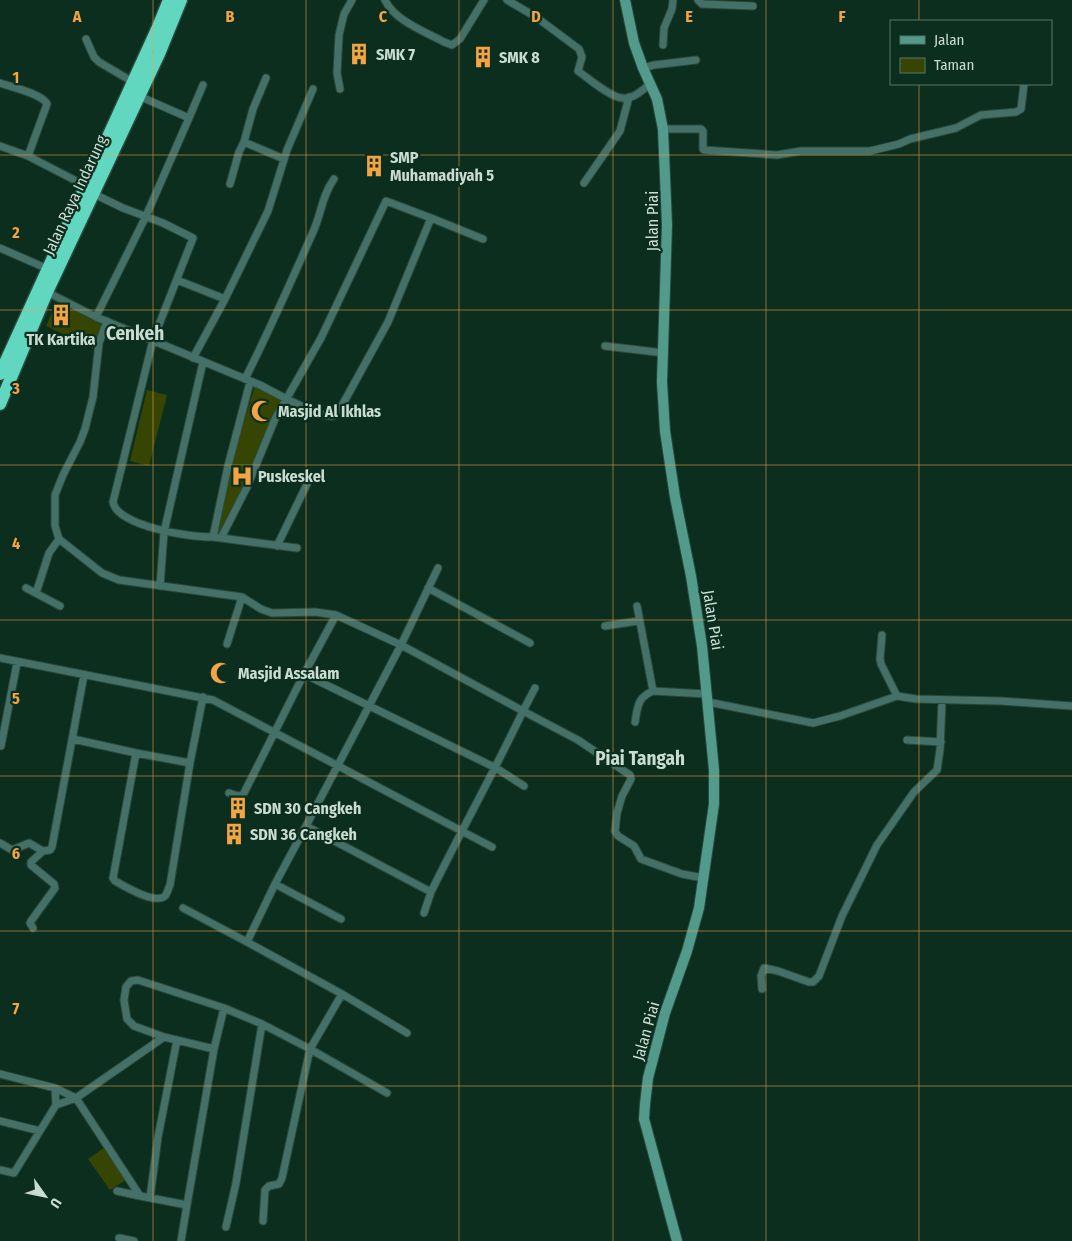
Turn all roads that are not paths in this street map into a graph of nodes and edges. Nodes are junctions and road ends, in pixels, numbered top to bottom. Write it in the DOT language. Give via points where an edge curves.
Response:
graph roads {
  1 [pos="169,0"];
  2 [pos="181,0"];
  3 [pos="352,0"];
  4 [pos="385,0"];
  5 [pos="484,0"];
  6 [pos="507,0"];
  7 [pos="625,0"];
  8 [pos="673,0"];
  9 [pos="698,0"];
  10 [pos="754,6"];
  11 [pos="160,37"];
  12 [pos="86,39"];
  13 [pos="663,45"];
  14 [pos="696,60"];
  15 [pos="642,68"];
  16 [pos="266,78"];
  17 [pos="133,82"];
  18 [pos="0,83"];
  19 [pos="650,84"];
  20 [pos="204,85"];
  21 [pos="1024,85"];
  22 [pos="340,89"];
  23 [pos="314,90"];
  24 [pos="139,96"];
  25 [pos="628,98"];
  26 [pos="127,110"];
  27 [pos="189,118"];
  28 [pos="663,129"];
  29 [pos="244,142"];
  30 [pos="0,146"];
  31 [pos="28,156"];
  32 [pos="284,159"];
  33 [pos="334,179"];
  34 [pos="584,183"];
  35 [pos="230,184"];
  36 [pos="90,190"];
  37 [pos="146,216"];
  38 [pos="432,218"];
  39 [pos="483,239"];
  40 [pos="0,248"];
  41 [pos="62,251"];
  42 [pos="48,269"];
  43 [pos="177,280"];
  44 [pos="48,292"];
  45 [pos="225,299"];
  46 [pos="96,317"];
  47 [pos="106,321"];
  48 [pos="153,340"];
  49 [pos="605,346"];
  50 [pos="664,354"];
  51 [pos="193,358"];
  52 [pos="203,362"];
  53 [pos="5,367"];
  54 [pos="247,380"];
  55 [pos="286,397"];
  56 [pos="0,404"];
  57 [pos="307,484"];
  58 [pos="164,532"];
  59 [pos="213,537"];
  60 [pos="221,538"];
  61 [pos="59,539"];
  62 [pos="277,546"];
  63 [pos="297,548"];
  64 [pos="438,568"];
  65 [pos="160,586"];
  66 [pos="26,588"];
  67 [pos="428,588"];
  68 [pos="36,593"];
  69 [pos="242,597"];
  70 [pos="60,606"];
  71 [pos="636,606"];
  72 [pos="336,615"];
  73 [pos="638,622"];
  74 [pos="605,626"];
  75 [pos="882,635"];
  76 [pos="530,643"];
  77 [pos="227,644"];
  78 [pos="401,645"];
  79 [pos="0,658"];
  80 [pos="18,663"];
  81 [pos="304,674"];
  82 [pos="84,675"];
  83 [pos="535,688"];
  84 [pos="653,691"];
  85 [pos="897,696"];
  86 [pos="203,697"];
  87 [pos="708,698"];
  88 [pos="942,700"];
  89 [pos="370,705"];
  90 [pos="1072,706"];
  91 [pos="523,711"];
  92 [pos="635,722"];
  93 [pos="276,732"];
  94 [pos="73,739"];
  95 [pos="907,740"];
  96 [pos="941,742"];
  97 [pos="1,746"];
  98 [pos="136,754"];
  99 [pos="190,763"];
  100 [pos="337,764"];
  101 [pos="496,768"];
  102 [pos="524,786"];
  103 [pos="229,793"];
  104 [pos="306,826"];
  105 [pos="462,830"];
  106 [pos="0,843"];
  107 [pos="492,847"];
  108 [pos="43,851"];
  109 [pos="704,878"];
  110 [pos="275,884"];
  111 [pos="431,892"];
  112 [pos="183,908"];
  113 [pos="424,913"];
  114 [pos="341,919"];
  115 [pos="33,928"];
  116 [pos="247,942"];
  117 [pos="762,989"];
  118 [pos="342,994"];
  119 [pos="224,1008"];
  120 [pos="262,1024"];
  121 [pos="407,1033"];
  122 [pos="164,1037"];
  123 [pos="177,1040"];
  124 [pos="214,1049"];
  125 [pos="310,1049"];
  126 [pos="0,1074"];
  127 [pos="55,1088"];
  128 [pos="387,1093"];
  129 [pos="76,1098"];
  130 [pos="56,1105"];
  131 [pos="0,1121"];
  132 [pos="40,1131"];
  133 [pos="0,1170"];
  134 [pos="117,1191"];
  135 [pos="140,1196"];
  136 [pos="150,1198"];
  137 [pos="187,1206"];
  138 [pos="263,1222"];
  139 [pos="226,1227"];
  140 [pos="119,1238"];
  141 [pos="134,1241"];
  142 [pos="181,1241"];
  143 [pos="677,1241"];
  1 -- 11 [label="highway, Jalan Raya Indarung"];
  2 -- 11 [label="highway, Jalan Raya Indarung"];
  3 -- 22 [label="street" via="344,14 339,35 337,73"];
  4 -- 5 [label="street" via="399,17 452,45 460,39"];
  6 -- 25 [label="street" via="579,49 582,57 578,71 602,88"];
  7 -- 15 [label="street, Jalan Piai"];
  8 -- 13 [label="street" via="664,28"];
  9 -- 10 [label="street" via="702,4"];
  11 -- 17 [label="highway, Jalan Raya Indarung"];
  11 -- 24 [label="highway, Jalan Raya Indarung"];
  12 -- 17 [label="street" via="94,57"];
  14 -- 15 [label="street"];
  15 -- 19 [label="street, Jalan Piai"];
  16 -- 29 [label="street"];
  17 -- 26 [label="highway, Jalan Raya Indarung"];
  18 -- 31 [label="street" via="46,101"];
  19 -- 25 [label="street"];
  19 -- 28 [label="street, Jalan Piai" via="657,99"];
  20 -- 27 [label="street"];
  21 -- 28 [label="street" via="1021,109 1016,112 980,115 956,128 870,151 801,151 777,155 704,150 701,129"];
  23 -- 32 [label="street"];
  24 -- 26 [label="highway, Jalan Raya Indarung"];
  24 -- 27 [label="street"];
  25 -- 34 [label="street" via="620,131"];
  26 -- 36 [label="highway, Jalan Raya Indarung"];
  27 -- 37 [label="street"];
  28 -- 50 [label="street, Jalan Piai" via="667,225"];
  29 -- 32 [label="street"];
  29 -- 35 [label="street"];
  30 -- 31 [label="street"];
  31 -- 36 [label="street"];
  32 -- 45 [label="street" via="268,211"];
  33 -- 54 [label="street"];
  36 -- 37 [label="street"];
  36 -- 41 [label="highway, Jalan Raya Indarung"];
  37 -- 43 [label="street" via="193,238"];
  37 -- 46 [label="street"];
  38 -- 39 [label="street"];
  38 -- 55 [label="street" via="386,201 321,338"];
  38 -- 55 [label="street" via="388,322 339,411 328,417"];
  40 -- 42 [label="street"];
  41 -- 42 [label="highway, Jalan Raya Indarung"];
  41 -- 44 [label="highway, Jalan Raya Indarung"];
  42 -- 53 [label="highway, Jalan Raya Indarung"];
  43 -- 45 [label="street"];
  43 -- 48 [label="street"];
  44 -- 46 [label="street"];
  44 -- 53 [label="highway, Jalan Raya Indarung"];
  45 -- 51 [label="street"];
  46 -- 47 [label="street"];
  47 -- 48 [label="street"];
  47 -- 61 [label="street" via="99,343 93,397 85,429 55,495 55,526"];
  48 -- 51 [label="street"];
  48 -- 58 [label="street" via="114,502 116,510 123,516"];
  49 -- 50 [label="street"];
  50 -- 87 [label="street, Jalan Piai" via="665,431 698,615"];
  51 -- 52 [label="street"];
  52 -- 54 [label="street"];
  52 -- 58 [label="street"];
  53 -- 56 [label="highway, Jalan Raya Indarung"];
  54 -- 55 [label="street"];
  54 -- 59 [label="street"];
  55 -- 60 [label="street"];
  57 -- 62 [label="street"];
  58 -- 59 [label="street"];
  58 -- 65 [label="street"];
  59 -- 60 [label="street"];
  60 -- 62 [label="street"];
  61 -- 65 [label="street" via="102,573 119,580"];
  61 -- 68 [label="street" via="49,553"];
  62 -- 63 [label="street"];
  64 -- 67 [label="street"];
  65 -- 69 [label="street"];
  66 -- 68 [label="street"];
  67 -- 76 [label="street"];
  67 -- 78 [label="street"];
  68 -- 70 [label="street"];
  69 -- 72 [label="street" via="261,610 272,613"];
  69 -- 77 [label="street"];
  71 -- 73 [label="street"];
  72 -- 78 [label="street"];
  72 -- 81 [label="street"];
  73 -- 74 [label="street"];
  73 -- 84 [label="street"];
  75 -- 85 [label="street" via="880,659"];
  78 -- 89 [label="street"];
  78 -- 91 [label="street"];
  79 -- 80 [label="street"];
  80 -- 82 [label="street"];
  80 -- 97 [label="street"];
  81 -- 89 [label="street"];
  81 -- 93 [label="street"];
  82 -- 86 [label="street"];
  82 -- 94 [label="street"];
  83 -- 91 [label="street"];
  84 -- 87 [label="street"];
  84 -- 92 [label="street" via="641,699"];
  85 -- 87 [label="street" via="813,722"];
  85 -- 88 [label="street"];
  86 -- 93 [label="street"];
  86 -- 99 [label="street"];
  87 -- 109 [label="street, Jalan Piai" via="714,790"];
  88 -- 90 [label="street"];
  88 -- 96 [label="street"];
  89 -- 100 [label="street"];
  89 -- 101 [label="street"];
  91 -- 101 [label="street"];
  91 -- 109 [label="street" via="578,740 630,775 617,812 615,831 634,846 640,858 663,869"];
  93 -- 100 [label="street"];
  93 -- 103 [label="street" via="243,794"];
  94 -- 98 [label="street"];
  94 -- 108 [label="street" via="52,847"];
  95 -- 96 [label="street"];
  96 -- 117 [label="street" via="937,770 914,792 871,855 842,916 819,976 809,982 764,968"];
  98 -- 99 [label="street"];
  98 -- 99 [label="street" via="113,878 136,892 157,899 166,895 170,885"];
  100 -- 104 [label="street"];
  100 -- 105 [label="street"];
  101 -- 102 [label="street"];
  101 -- 105 [label="street"];
  104 -- 110 [label="street"];
  104 -- 111 [label="street"];
  105 -- 107 [label="street"];
  105 -- 111 [label="street"];
  106 -- 108 [label="street" via="12,850 29,843"];
  108 -- 115 [label="street" via="31,865 55,888 31,921"];
  109 -- 143 [label="street, Jalan Piai" via="695,925 665,1013 648,1078 645,1104 644,1119"];
  110 -- 114 [label="street"];
  110 -- 116 [label="street"];
  111 -- 113 [label="street"];
  112 -- 116 [label="street"];
  116 -- 118 [label="street"];
  118 -- 121 [label="street"];
  118 -- 125 [label="street"];
  119 -- 120 [label="street"];
  119 -- 122 [label="street" via="138,980 131,981 126,987 124,1000 127,1019 134,1026"];
  119 -- 124 [label="street"];
  120 -- 125 [label="street"];
  120 -- 139 [label="street"];
  122 -- 123 [label="street"];
  122 -- 129 [label="street"];
  123 -- 124 [label="street"];
  123 -- 136 [label="street"];
  124 -- 137 [label="street"];
  125 -- 128 [label="street"];
  125 -- 138 [label="street" via="282,1178 279,1184 265,1190"];
  126 -- 127 [label="street"];
  127 -- 129 [label="street"];
  127 -- 130 [label="street"];
  129 -- 130 [label="street"];
  129 -- 135 [label="street"];
  130 -- 132 [label="street"];
  131 -- 132 [label="street"];
  132 -- 133 [label="street" via="14,1172"];
  134 -- 135 [label="street"];
  135 -- 136 [label="street"];
  136 -- 137 [label="street"];
  137 -- 142 [label="street"];
  140 -- 141 [label="street"];
}
